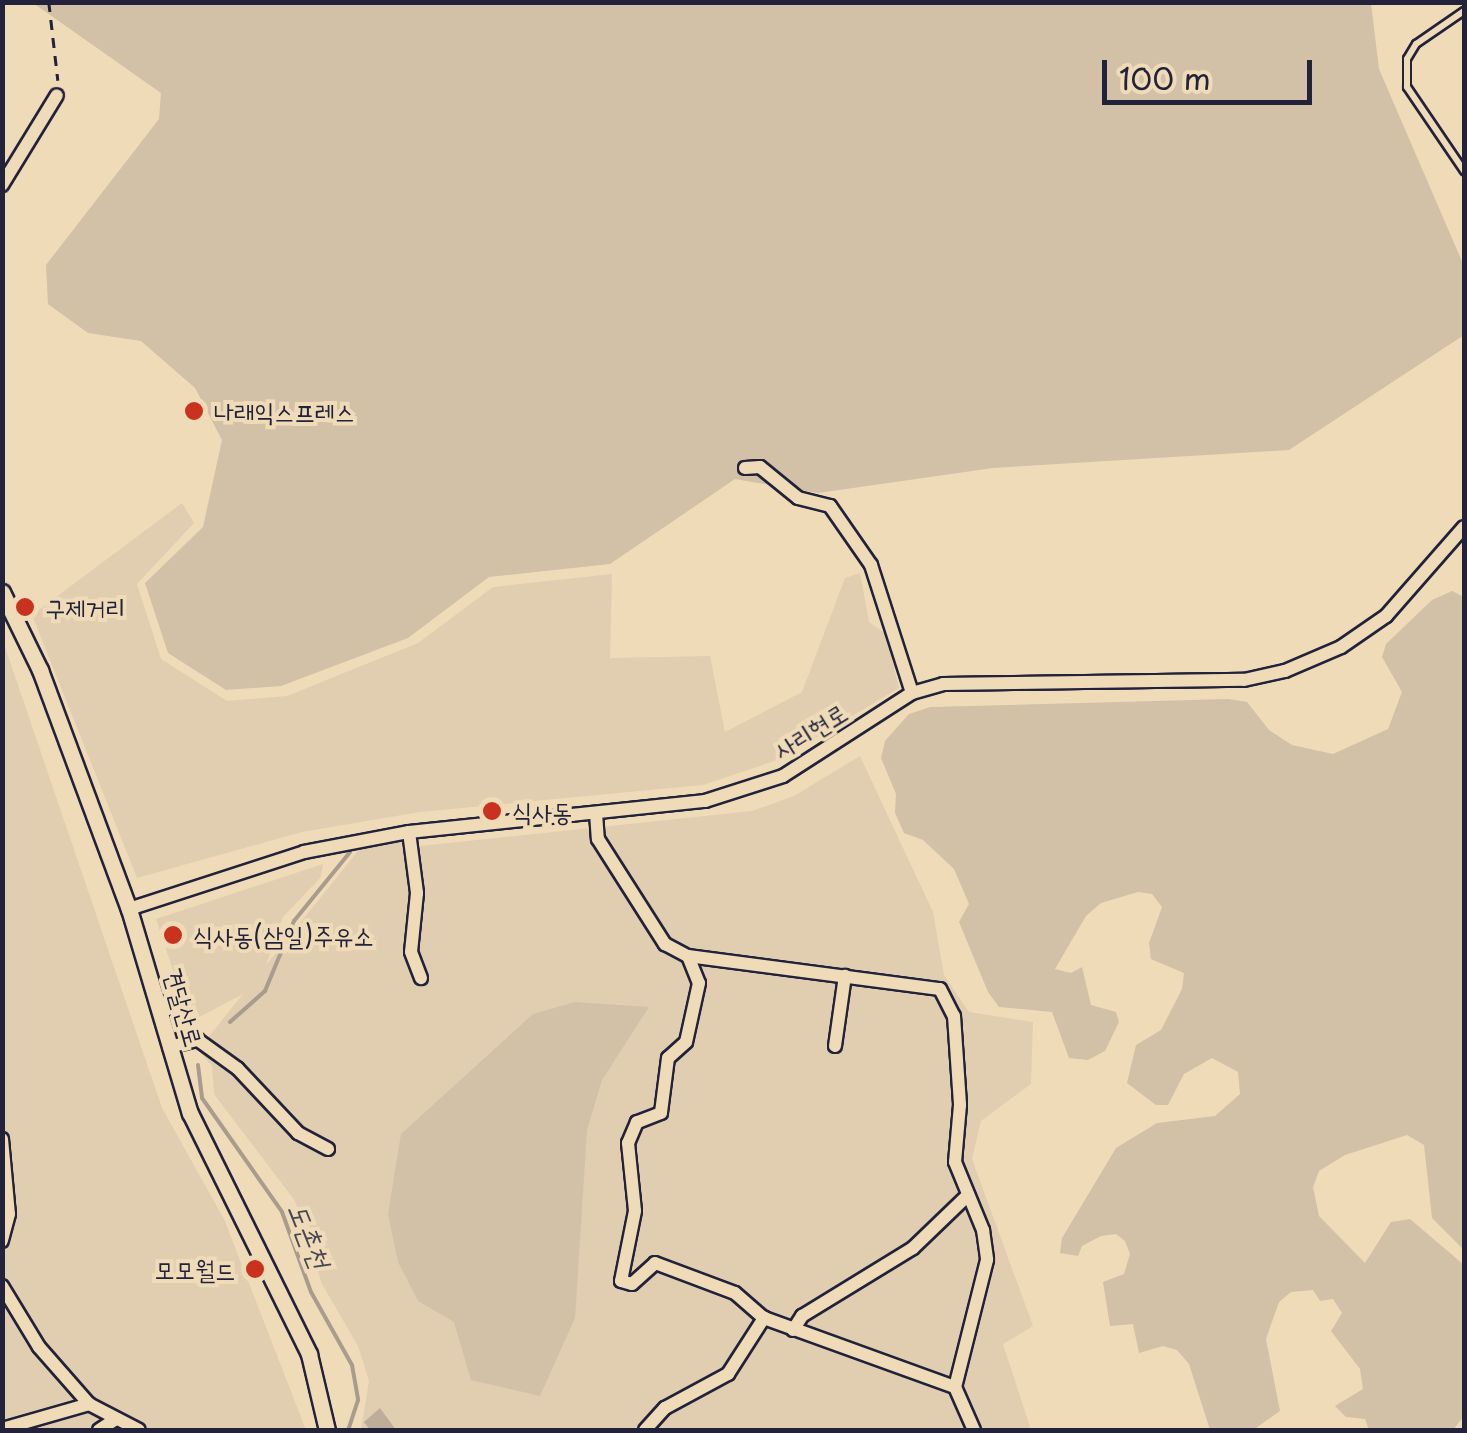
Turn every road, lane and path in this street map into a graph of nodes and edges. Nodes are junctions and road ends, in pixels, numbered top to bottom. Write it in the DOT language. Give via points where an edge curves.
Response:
graph roads {
  1 [pos="49,2"];
  2 [pos="1464,11"];
  3 [pos="56,95"];
  4 [pos="1464,171"];
  5 [pos="2,185"];
  6 [pos="745,468"];
  7 [pos="1464,527"];
  8 [pos="2,592"];
  9 [pos="912,692"];
  10 [pos="596,813"];
  11 [pos="409,832"];
  12 [pos="129,909"];
  13 [pos="688,956"];
  14 [pos="844,976"];
  15 [pos="421,978"];
  16 [pos="835,1046"];
  17 [pos="169,1047"];
  18 [pos="2,1140"];
  19 [pos="328,1149"];
  20 [pos="968,1195"];
  21 [pos="2,1240"];
  22 [pos="2,1286"];
  23 [pos="764,1318"];
  24 [pos="793,1330"];
  25 [pos="955,1387"];
  26 [pos="89,1404"];
  27 [pos="116,1419"];
  28 [pos="2,1428"];
  29 [pos="99,1430"];
  30 [pos="140,1430"];
  31 [pos="327,1430"];
  32 [pos="644,1430"];
  33 [pos="974,1430"];
  1 -- 3 [label="path"];
  2 -- 4 [label="lane" via="1416,44 1407,73 1407,87"];
  3 -- 5 [label="street"];
  6 -- 9 [label="street" via="760,467 798,498 830,506 871,564"];
  7 -- 9 [label="street, 사리현로" via="1386,616 1340,647 1284,671 1244,680 982,681"];
  8 -- 12 [label="street, 견달산로" via="40,670"];
  9 -- 10 [label="street, 사리현로" via="783,776 705,800"];
  10 -- 11 [label="street, 사리현로"];
  10 -- 13 [label="street" via="598,839 665,944"];
  11 -- 12 [label="street, 사리현로" via="304,852"];
  11 -- 15 [label="street" via="417,893 411,952"];
  12 -- 17 [label="street, 견달산로"];
  13 -- 14 [label="street"];
  13 -- 23 [label="street" via="699,983 686,1042 668,1058 661,1113 637,1122 628,1144 635,1211 621,1281 632,1284 655,1263 734,1293"];
  14 -- 16 [label="street"];
  14 -- 20 [label="street" via="940,989 954,1016 960,1105 955,1162"];
  17 -- 19 [label="street" via="198,1040 238,1069 298,1133"];
  17 -- 31 [label="street, 견달산로" via="190,1112 308,1354"];
  18 -- 21 [label="street" via="9,1214"];
  20 -- 24 [label="street" via="913,1248 802,1316"];
  20 -- 25 [label="street" via="987,1260"];
  22 -- 26 [label="street" via="39,1347"];
  23 -- 24 [label="street"];
  23 -- 32 [label="street" via="728,1374 665,1408"];
  24 -- 25 [label="street"];
  25 -- 33 [label="street"];
  26 -- 27 [label="street"];
  26 -- 28 [label="street"];
  27 -- 29 [label="street"];
  27 -- 30 [label="street"];
}
